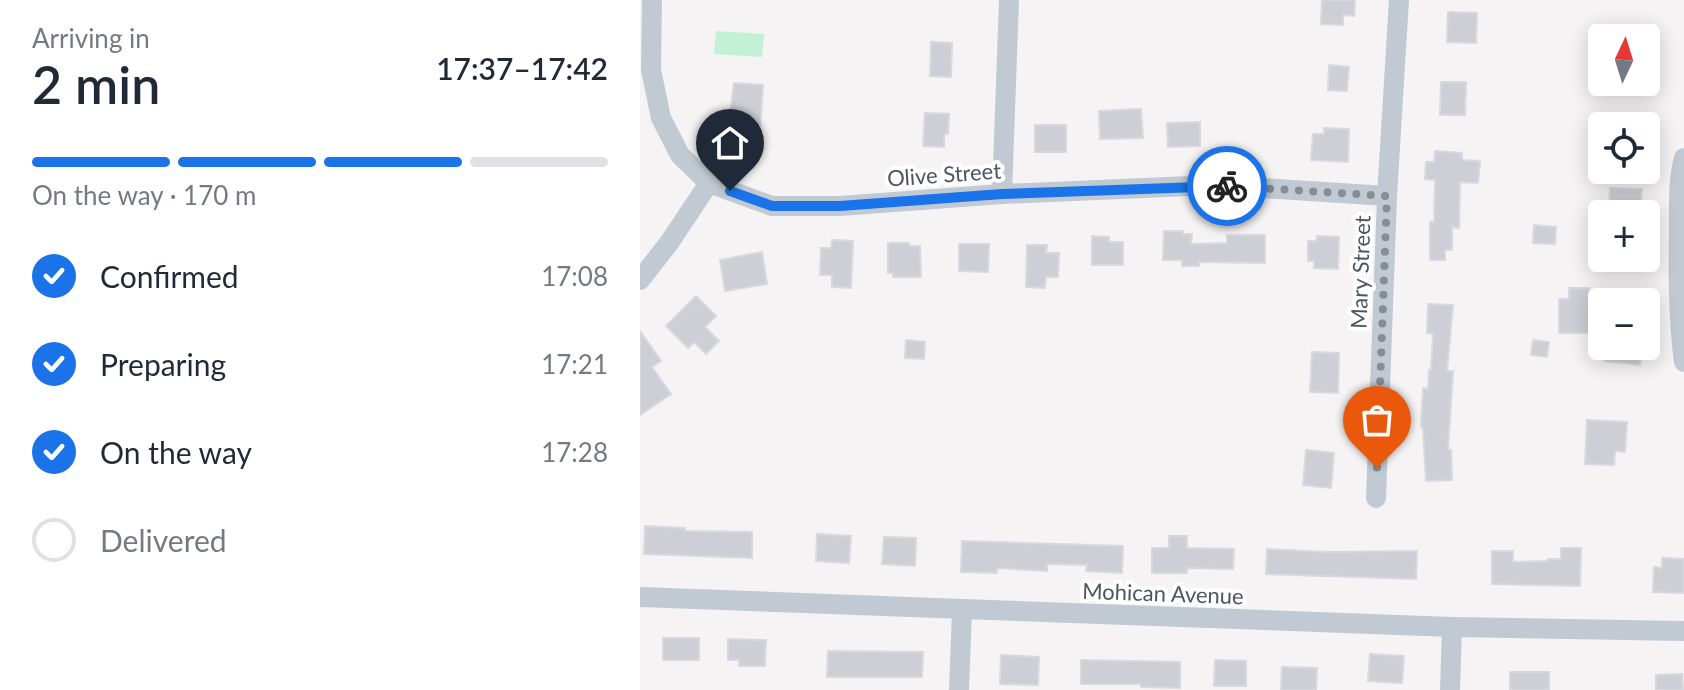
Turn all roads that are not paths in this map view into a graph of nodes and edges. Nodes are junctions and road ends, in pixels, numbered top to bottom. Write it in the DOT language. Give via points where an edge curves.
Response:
graph roads {
  1 [pos="652,0"];
  2 [pos="1009,0"];
  3 [pos="1399,0"];
  4 [pos="646,24"];
  5 [pos="1684,158"];
  6 [pos="709,183"];
  7 [pos="1002,194"];
  8 [pos="1387,196"];
  9 [pos="640,280"];
  10 [pos="1684,362"];
  11 [pos="1376,498"];
  12 [pos="640,597"];
  13 [pos="962,610"];
  14 [pos="1452,627"];
  15 [pos="1684,631"];
  16 [pos="959,690"];
  17 [pos="1450,690"];
  1 -- 4 [label="street, Olive Street"];
  2 -- 7 [label="street"];
  3 -- 8 [label="street, Mary Street"];
  4 -- 6 [label="street, Olive Street" via="661,118 680,155"];
  5 -- 10 [label="street" via="1679,237"];
  6 -- 7 [label="street, Olive Street" via="772,206"];
  6 -- 9 [label="street"];
  7 -- 8 [label="street, Olive Street" via="1214,185"];
  8 -- 11 [label="street, Mary Street"];
  12 -- 13 [label="street, Mohican Avenue"];
  13 -- 14 [label="street, Mohican Avenue"];
  13 -- 16 [label="street"];
  14 -- 15 [label="street, Mohican Avenue"];
  14 -- 17 [label="street"];
}
